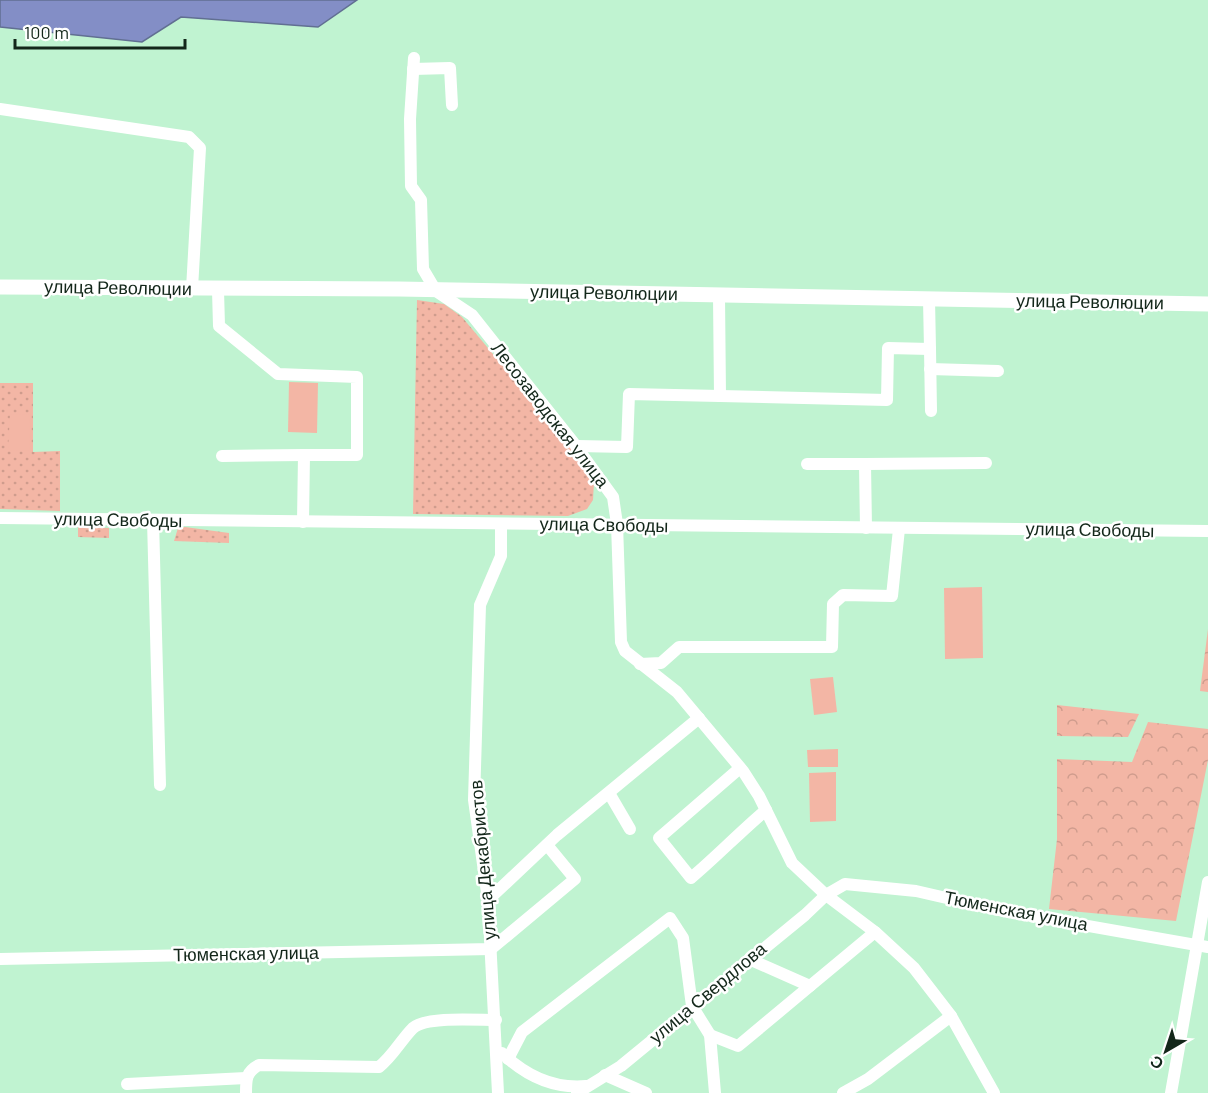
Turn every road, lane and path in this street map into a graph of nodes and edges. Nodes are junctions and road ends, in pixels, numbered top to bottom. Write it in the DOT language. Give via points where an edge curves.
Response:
graph roads {
  1 [pos="452,105"];
  2 [pos="0,109"];
  3 [pos="0,286"];
  4 [pos="192,289"];
  5 [pos="218,290"];
  6 [pos="436,291"];
  7 [pos="719,296"];
  8 [pos="929,299"];
  9 [pos="1208,304"];
  10 [pos="930,349"];
  11 [pos="930,369"];
  12 [pos="998,371"];
  13 [pos="720,396"];
  14 [pos="931,411"];
  15 [pos="577,446"];
  16 [pos="304,455"];
  17 [pos="222,456"];
  18 [pos="986,463"];
  19 [pos="807,464"];
  20 [pos="865,464"];
  21 [pos="0,518"];
  22 [pos="153,520"];
  23 [pos="303,522"];
  24 [pos="501,524"];
  25 [pos="617,524"];
  26 [pos="866,528"];
  27 [pos="899,529"];
  28 [pos="1208,531"];
  29 [pos="640,664"];
  30 [pos="699,718"];
  31 [pos="740,768"];
  32 [pos="160,785"];
  33 [pos="609,793"];
  34 [pos="766,810"];
  35 [pos="630,829"];
  36 [pos="547,845"];
  37 [pos="1208,882"];
  38 [pos="826,895"];
  39 [pos="488,900"];
  40 [pos="875,932"];
  41 [pos="1203,946"];
  42 [pos="491,949"];
  43 [pos="0,959"];
  44 [pos="749,959"];
  45 [pos="810,986"];
  46 [pos="692,1006"];
  47 [pos="951,1016"];
  48 [pos="496,1020"];
  49 [pos="710,1035"];
  50 [pos="498,1049"];
  51 [pos="508,1059"];
  52 [pos="605,1075"];
  53 [pos="246,1078"];
  54 [pos="127,1084"];
  55 [pos="582,1089"];
  56 [pos="246,1093"];
  57 [pos="498,1093"];
  58 [pos="646,1093"];
  59 [pos="715,1093"];
  60 [pos="843,1093"];
  61 [pos="994,1093"];
  62 [pos="1171,1093"];
  1 -- 6 [label="street, Лесозаводская улица" via="450,68 414,63 411,186 421,200 423,269"];
  2 -- 4 [label="street" via="189,137 200,148"];
  3 -- 4 [label="main road, улица Революции"];
  4 -- 5 [label="main road, улица Революции"];
  5 -- 6 [label="main road, улица Революции"];
  5 -- 16 [label="street" via="219,326 278,374 357,377 357,455"];
  6 -- 7 [label="main road, улица Революции"];
  6 -- 15 [label="street, Лесозаводская улица" via="472,315"];
  7 -- 8 [label="main road, улица Революции"];
  7 -- 13 [label="street"];
  8 -- 9 [label="main road, улица Революции"];
  8 -- 10 [label="street"];
  10 -- 11 [label="street"];
  10 -- 13 [label="street" via="888,348 887,400"];
  11 -- 12 [label="street"];
  11 -- 14 [label="street"];
  13 -- 15 [label="street" via="629,394 627,447"];
  15 -- 25 [label="street, Лесозаводская улица" via="613,497"];
  16 -- 17 [label="street"];
  16 -- 23 [label="street"];
  18 -- 20 [label="street"];
  19 -- 20 [label="street"];
  20 -- 26 [label="street"];
  21 -- 22 [label="street, улица Свободы"];
  22 -- 23 [label="street, улица Свободы"];
  22 -- 32 [label="street"];
  23 -- 24 [label="street, улица Свободы"];
  24 -- 25 [label="street, улица Свободы"];
  24 -- 39 [label="street, улица Декабристов" via="501,556 480,604 474,800"];
  25 -- 26 [label="street, улица Свободы"];
  25 -- 29 [label="street, Лесозаводская улица" via="621,642"];
  26 -- 27 [label="street, улица Свободы"];
  27 -- 28 [label="street, улица Свободы"];
  27 -- 29 [label="street" via="892,596 843,595 833,604 832,647 680,647 661,663"];
  29 -- 30 [label="street, Лесозаводская улица" via="677,692"];
  30 -- 31 [label="street, Лесозаводская улица"];
  30 -- 33 [label="street"];
  31 -- 34 [label="street, Лесозаводская улица"];
  31 -- 34 [label="street" via="659,838 691,878"];
  33 -- 35 [label="street"];
  33 -- 36 [label="street"];
  34 -- 38 [label="street, Лесозаводская улица" via="792,863"];
  36 -- 39 [label="street"];
  36 -- 42 [label="street" via="575,879"];
  37 -- 41 [label="street"];
  38 -- 40 [label="street, Лесозаводская улица"];
  38 -- 41 [label="street, Тюменская улица" via="845,884 916,891 1004,912"];
  38 -- 44 [label="street, улица Свердлова"];
  39 -- 42 [label="street, улица Декабристов"];
  40 -- 45 [label="street"];
  40 -- 47 [label="street, Лесозаводская улица" via="914,968"];
  41 -- 62 [label="street"];
  42 -- 43 [label="street, Тюменская улица"];
  42 -- 48 [label="street, улица Декабристов"];
  44 -- 45 [label="street"];
  44 -- 46 [label="street, улица Свердлова"];
  45 -- 49 [label="street" via="738,1047"];
  46 -- 49 [label="street"];
  46 -- 51 [label="street" via="683,938 670,918 522,1032"];
  46 -- 52 [label="street, улица Свердлова"];
  47 -- 60 [label="street" via="868,1079"];
  47 -- 61 [label="street, Лесозаводская улица"];
  48 -- 50 [label="street, улица Декабристов"];
  48 -- 53 [label="street" via="429,1022 415,1027 379,1067 259,1065"];
  49 -- 59 [label="street"];
  50 -- 51 [label="street, улица Свердлова"];
  50 -- 57 [label="street, улица Декабристов"];
  51 -- 55 [label="street, улица Свердлова" via="544,1082"];
  52 -- 55 [label="street, улица Свердлова"];
  52 -- 58 [label="street"];
  53 -- 54 [label="street"];
  53 -- 56 [label="street"];
}
